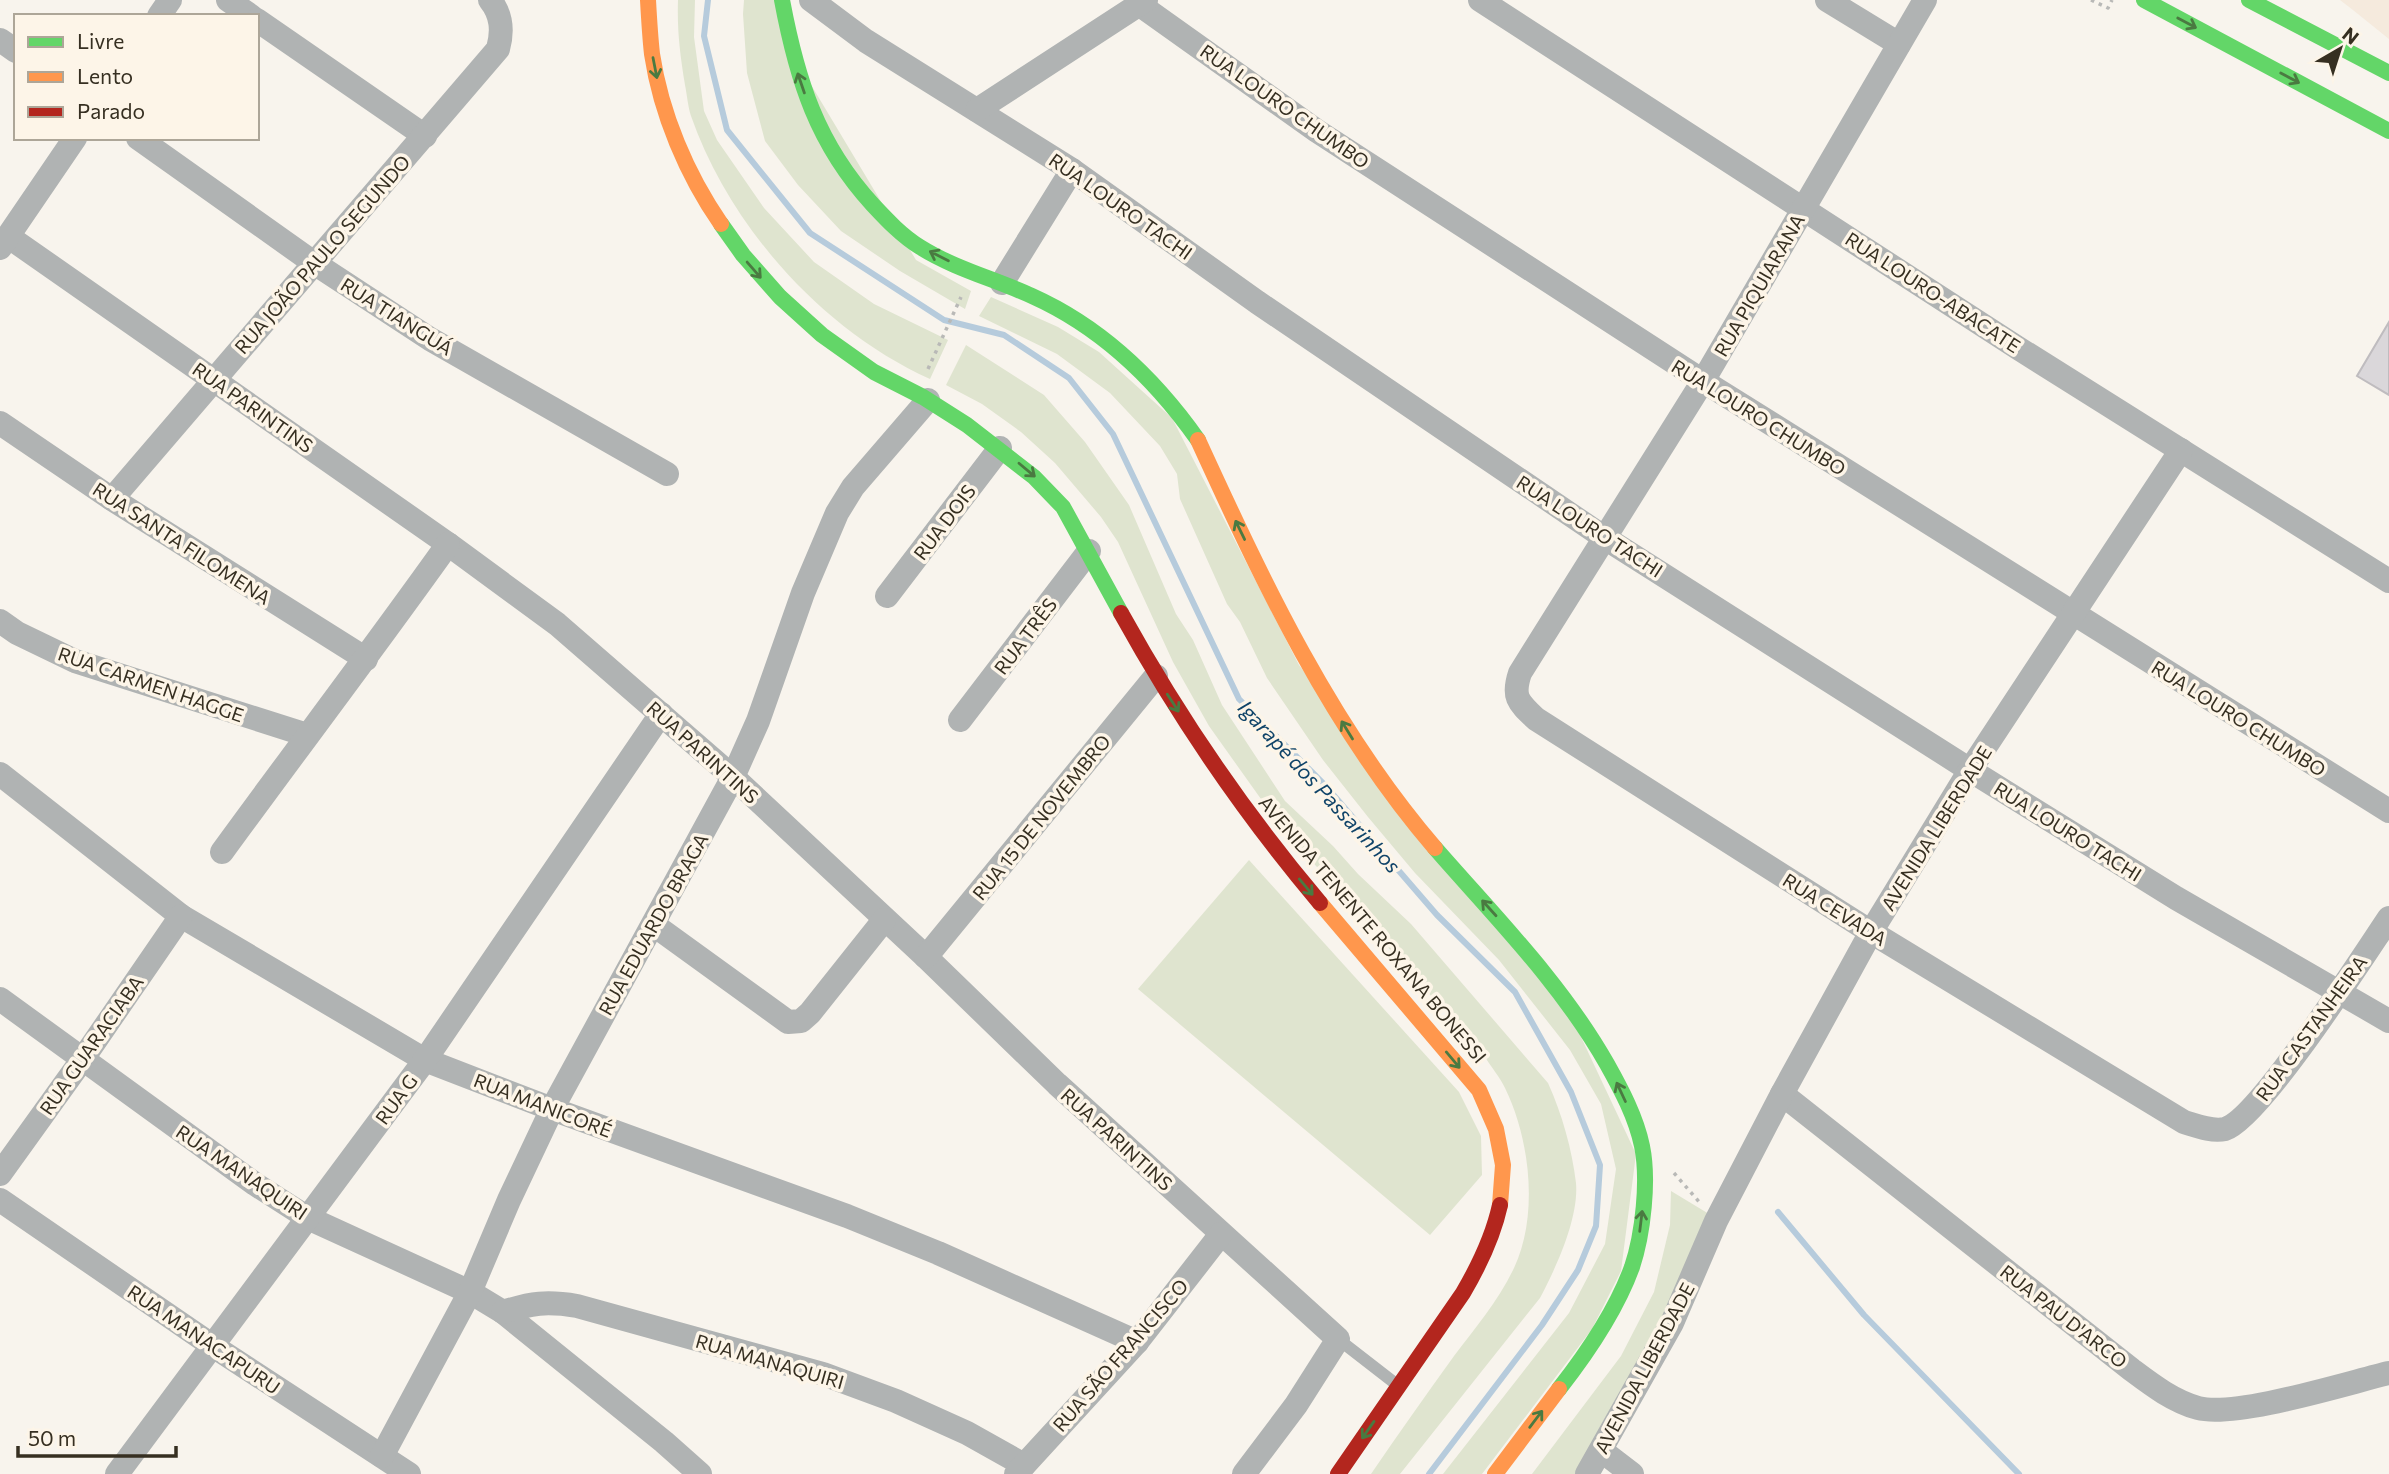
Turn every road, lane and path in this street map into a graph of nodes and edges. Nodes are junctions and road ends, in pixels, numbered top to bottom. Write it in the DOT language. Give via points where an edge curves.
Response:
graph roads {
  1 [pos="228,0"];
  2 [pos="490,0"];
  3 [pos="648,0"];
  4 [pos="782,0"];
  5 [pos="811,0"];
  6 [pos="1480,0"];
  7 [pos="1827,0"];
  8 [pos="1925,0"];
  9 [pos="2091,0"];
  10 [pos="2112,0"];
  11 [pos="2144,0"];
  12 [pos="2249,0"];
  13 [pos="1143,3"];
  14 [pos="248,14"];
  15 [pos="259,21"];
  16 [pos="1899,44"];
  17 [pos="2389,73"];
  18 [pos="977,110"];
  19 [pos="2389,131"];
  20 [pos="425,136"];
  21 [pos="74,140"];
  22 [pos="141,140"];
  23 [pos="1072,170"];
  24 [pos="1804,208"];
  25 [pos="4,242"];
  26 [pos="314,263"];
  27 [pos="1002,283"];
  28 [pos="966,285"];
  29 [pos="927,372"];
  30 [pos="214,379"];
  31 [pos="1703,381"];
  32 [pos="929,400"];
  33 [pos="0,423"];
  34 [pos="1000,448"];
  35 [pos="2181,450"];
  36 [pos="667,474"];
  37 [pos="112,499"];
  38 [pos="1605,538"];
  39 [pos="448,544"];
  40 [pos="1089,551"];
  41 [pos="2389,581"];
  42 [pos="887,596"];
  43 [pos="2072,613"];
  44 [pos="0,621"];
  45 [pos="366,659"];
  46 [pos="1520,673"];
  47 [pos="1156,676"];
  48 [pos="661,714"];
  49 [pos="960,720"];
  50 [pos="307,736"];
  51 [pos="1970,770"];
  52 [pos="0,774"];
  53 [pos="733,777"];
  54 [pos="2389,811"];
  55 [pos="222,852"];
  56 [pos="181,916"];
  57 [pos="2389,918"];
  58 [pos="884,920"];
  59 [pos="654,925"];
  60 [pos="1871,932"];
  61 [pos="926,957"];
  62 [pos="2340,992"];
  63 [pos="0,999"];
  64 [pos="2389,1021"];
  65 [pos="82,1060"];
  66 [pos="425,1060"];
  67 [pos="1782,1094"];
  68 [pos="552,1109"];
  69 [pos="2184,1122"];
  70 [pos="1673,1172"];
  71 [pos="0,1174"];
  72 [pos="0,1200"];
  73 [pos="308,1218"];
  74 [pos="1716,1221"];
  75 [pos="1221,1234"];
  76 [pos="470,1292"];
  77 [pos="503,1312"];
  78 [pos="1338,1339"];
  79 [pos="1137,1342"];
  80 [pos="213,1346"];
  81 [pos="2389,1373"];
  82 [pos="1399,1387"];
  83 [pos="1602,1451"];
  84 [pos="382,1456"];
  85 [pos="1020,1470"];
  86 [pos="117,1474"];
  87 [pos="409,1474"];
  88 [pos="700,1474"];
  89 [pos="1244,1474"];
  90 [pos="1338,1474"];
  91 [pos="1495,1474"];
  92 [pos="1587,1474"];
  93 [pos="1632,1474"];
  1 -- 14 [label="street"];
  2 -- 20 [label="street, RUA JOÃO PAULO SEGUNDO" via="501,24 498,49"];
  3 -- 32 [label="street, AVENIDA TENENTE ROXANA BONESSI, one-way" via="658,83 671,127 733,243 754,271 818,334 886,379"];
  27 -- 4 [label="street, one-way" via="920,246 882,215 848,177 811,113 796,69"];
  5 -- 18 [label="street, RUA LOURO TACHI" via="866,41"];
  6 -- 24 [label="street, RUA LOURO-ABACATE"];
  7 -- 16 [label="street"];
  8 -- 16 [label="street, RUA PIQUIARANA"];
  9 -- 10 [label="path" via="2108,8"];
  11 -- 19 [label="street, one-way"];
  12 -- 17 [label="street"];
  13 -- 18 [label="street"];
  13 -- 31 [label="street, RUA LOURO CHUMBO" via="1317,131"];
  15 -- 20 [label="street"];
  16 -- 24 [label="street, RUA PIQUIARANA"];
  18 -- 23 [label="street, RUA LOURO TACHI"];
  20 -- 26 [label="street, RUA JOÃO PAULO SEGUNDO"];
  21 -- 25 [label="street"];
  22 -- 26 [label="street, RUA TIANGUÁ"];
  23 -- 27 [label="street"];
  23 -- 38 [label="street, RUA LOURO TACHI" via="1257,302"];
  24 -- 31 [label="street, RUA PIQUIARANA"];
  24 -- 35 [label="street, RUA LOURO-ABACATE"];
  25 -- 30 [label="street, RUA PARINTINS"];
  26 -- 30 [label="street, RUA JOÃO PAULO SEGUNDO"];
  26 -- 36 [label="street, RUA TIANGUÁ" via="430,339"];
  91 -- 27 [label="street, one-way" via="1589,1348 1629,1275 1637,1251 1645,1183 1638,1132 1624,1096 1601,1050 1561,991 1415,825 1369,765 1320,687 1182,416 1123,354 1083,324"];
  28 -- 29 [label="path"];
  30 -- 37 [label="street, RUA JOÃO PAULO SEGUNDO"];
  30 -- 39 [label="street, RUA PARINTINS"];
  31 -- 38 [label="street, RUA PIQUIARANA"];
  31 -- 43 [label="street, RUA LOURO CHUMBO"];
  32 -- 34 [label="street, AVENIDA TENENTE ROXANA BONESSI"];
  32 -- 53 [label="street, RUA EDUARDO BRAGA" via="853,487 837,513"];
  33 -- 37 [label="street, RUA SANTA FILOMENA"];
  34 -- 40 [label="street, AVENIDA TENENTE ROXANA BONESSI, one-way" via="1033,474 1063,507"];
  34 -- 42 [label="street, RUA DOIS"];
  35 -- 41 [label="street, RUA LOURO-ABACATE"];
  35 -- 43 [label="street, AVENIDA LIBERDADE"];
  37 -- 45 [label="street, RUA SANTA FILOMENA"];
  38 -- 46 [label="street, RUA PIQUIARANA"];
  38 -- 51 [label="street, RUA LOURO TACHI"];
  39 -- 45 [label="street"];
  39 -- 48 [label="street, RUA PARINTINS" via="557,624"];
  40 -- 47 [label="street, AVENIDA TENENTE ROXANA BONESSI"];
  40 -- 49 [label="street, RUA TRÊS"];
  43 -- 51 [label="street, AVENIDA LIBERDADE"];
  43 -- 54 [label="street, RUA LOURO CHUMBO"];
  44 -- 50 [label="street, RUA CARMEN HAGGE" via="75,661"];
  45 -- 50 [label="street"];
  46 -- 60 [label="street, RUA CEVADA" via="1516,696 1536,719"];
  47 -- 61 [label="street, RUA 15 DE NOVEMBRO"];
  47 -- 82 [label="street, AVENIDA TENENTE ROXANA BONESSI, one-way" via="1281,858 1479,1090 1492,1114 1502,1163 1501,1209 1494,1235 1467,1290"];
  48 -- 53 [label="street, RUA PARINTINS"];
  48 -- 66 [label="street, RUA G"];
  50 -- 55 [label="street"];
  51 -- 60 [label="street, AVENIDA LIBERDADE"];
  51 -- 62 [label="street, RUA LOURO TACHI" via="2176,898"];
  52 -- 56 [label="street, RUA MANICORÉ"];
  53 -- 58 [label="street, RUA PARINTINS"];
  53 -- 59 [label="street, RUA EDUARDO BRAGA"];
  56 -- 65 [label="street, RUA GUARACIABA"];
  56 -- 66 [label="street, RUA MANICORÉ"];
  57 -- 62 [label="street, RUA CASTANHEIRA"];
  58 -- 59 [label="street" via="810,1013 801,1021 788,1022"];
  58 -- 61 [label="street, RUA PARINTINS"];
  59 -- 68 [label="street, RUA EDUARDO BRAGA"];
  60 -- 67 [label="street, AVENIDA LIBERDADE"];
  60 -- 69 [label="street, RUA CEVADA"];
  61 -- 75 [label="street, RUA PARINTINS"];
  62 -- 64 [label="street, RUA LOURO TACHI"];
  62 -- 69 [label="street, RUA CASTANHEIRA" via="2257,1105 2242,1118 2227,1129 2211,1130"];
  63 -- 65 [label="street, RUA MANAQUIRI"];
  65 -- 71 [label="street, RUA GUARACIABA"];
  65 -- 73 [label="street, RUA MANAQUIRI"];
  66 -- 68 [label="street, RUA MANICORÉ"];
  66 -- 73 [label="street, RUA G"];
  67 -- 74 [label="street, AVENIDA LIBERDADE"];
  67 -- 81 [label="street, RUA PAU D'ARCO" via="2132,1370 2183,1403 2201,1409 2251,1406"];
  68 -- 76 [label="street, RUA EDUARDO BRAGA"];
  68 -- 79 [label="street, RUA MANICORÉ" via="860,1221"];
  70 -- 74 [label="path"];
  72 -- 80 [label="street, RUA MANACAPURU"];
  73 -- 76 [label="street, RUA MANAQUIRI"];
  73 -- 80 [label="street, RUA G"];
  74 -- 83 [label="street, AVENIDA LIBERDADE" via="1672,1323"];
  75 -- 78 [label="street, RUA PARINTINS"];
  75 -- 79 [label="street, RUA SÃO FRANCISCO"];
  76 -- 77 [label="street, RUA MANAQUIRI"];
  76 -- 84 [label="street, RUA EDUARDO BRAGA"];
  77 -- 85 [label="street, RUA MANAQUIRI" via="529,1303 577,1306 823,1374 943,1422"];
  77 -- 88 [label="street, RUA MANAQUIRI"];
  78 -- 82 [label="lane"];
  78 -- 89 [label="street"];
  79 -- 85 [label="street, RUA SÃO FRANCISCO"];
  80 -- 84 [label="street, RUA MANACAPURU"];
  80 -- 86 [label="street, RUA G"];
  82 -- 90 [label="street, AVENIDA TENENTE ROXANA BONESSI, one-way"];
  83 -- 92 [label="street, AVENIDA LIBERDADE"];
  83 -- 93 [label="street"];
  84 -- 87 [label="street, RUA MANACAPURU"];
}
